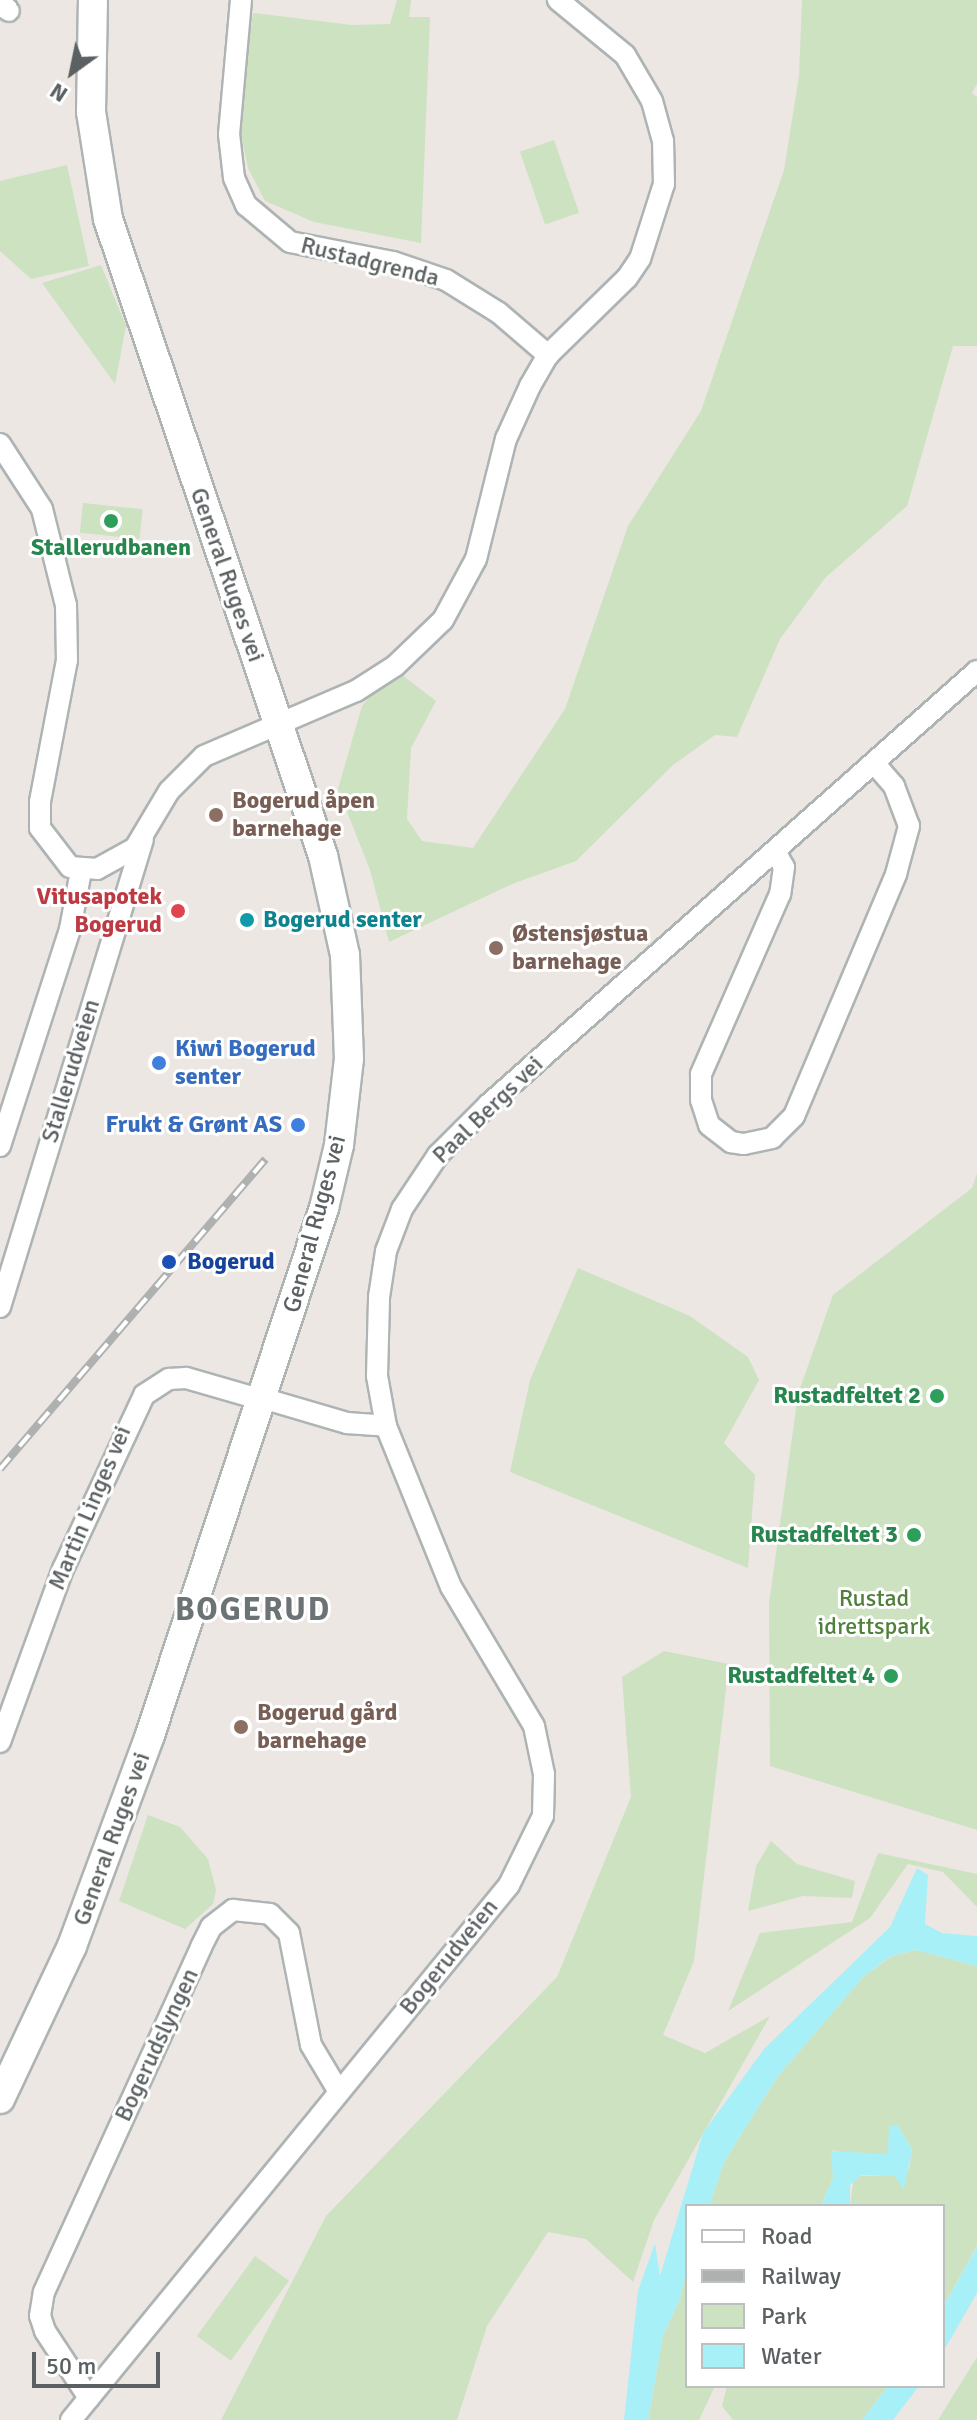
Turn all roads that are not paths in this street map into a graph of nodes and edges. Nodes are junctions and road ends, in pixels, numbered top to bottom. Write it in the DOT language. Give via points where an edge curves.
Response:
graph roads {
  1 [pos="93,0"];
  2 [pos="241,0"];
  3 [pos="558,0"];
  4 [pos="548,355"];
  5 [pos="0,444"];
  6 [pos="977,671"];
  7 [pos="279,724"];
  8 [pos="875,764"];
  9 [pos="144,836"];
  10 [pos="775,851"];
  11 [pos="81,871"];
  12 [pos="0,1146"];
  13 [pos="0,1307"];
  14 [pos="262,1399"];
  15 [pos="386,1426"];
  16 [pos="0,1742"];
  17 [pos="339,2092"];
  18 [pos="0,2099"];
  19 [pos="89,2398"];
  20 [pos="71,2420"];
  1 -- 7 [label="main road, General Ruges vei" via="91,112 115,247"];
  2 -- 4 [label="street, Rustadgrenda" via="229,134 234,178 246,205 290,242 393,262 446,280 499,313"];
  3 -- 4 [label="street" via="604,32 650,93 663,141 664,184 650,238 634,269"];
  4 -- 7 [label="street" via="514,418 476,559 443,620 384,675"];
  5 -- 11 [label="street" via="42,509 63,584 67,660 38,816 52,850"];
  6 -- 8 [label="street, Paal Bergs vei"];
  7 -- 9 [label="street, Stallerudveien" via="191,765"];
  7 -- 14 [label="main road, General Ruges vei" via="330,880 345,955 349,1059 332,1178"];
  8 -- 10 [label="street, Paal Bergs vei"];
  8 -- 10 [label="street" via="906,812 908,838 901,860 794,1116 772,1138 744,1144 731,1142 709,1125 701,1100 701,1074 780,894 784,867"];
  9 -- 11 [label="street, Stallerudveien" via="123,859"];
  9 -- 13 [label="street, Stallerudveien"];
  10 -- 15 [label="street, Paal Bergs vei" via="488,1105 426,1170 386,1251 376,1355"];
  11 -- 12 [label="street, Stallerudveien" via="70,929"];
  14 -- 15 [label="street" via="347,1423"];
  14 -- 16 [label="street, Martin Linges vei" via="186,1378 169,1379 144,1395 63,1569"];
  14 -- 18 [label="main road, General Ruges vei" via="113,1842 72,1946"];
  15 -- 17 [label="street, Bogerudveien" via="451,1587 534,1726 545,1794 534,1840 509,1885"];
  17 -- 19 [label="street, Bogerudveien"];
  17 -- 19 [label="street, Bogerudslyngen" via="311,2045 289,1933 270,1914 233,1910 211,1927 201,1947 44,2292 40,2316 45,2331"];
  19 -- 20 [label="street, Bogerudveien"];
}
